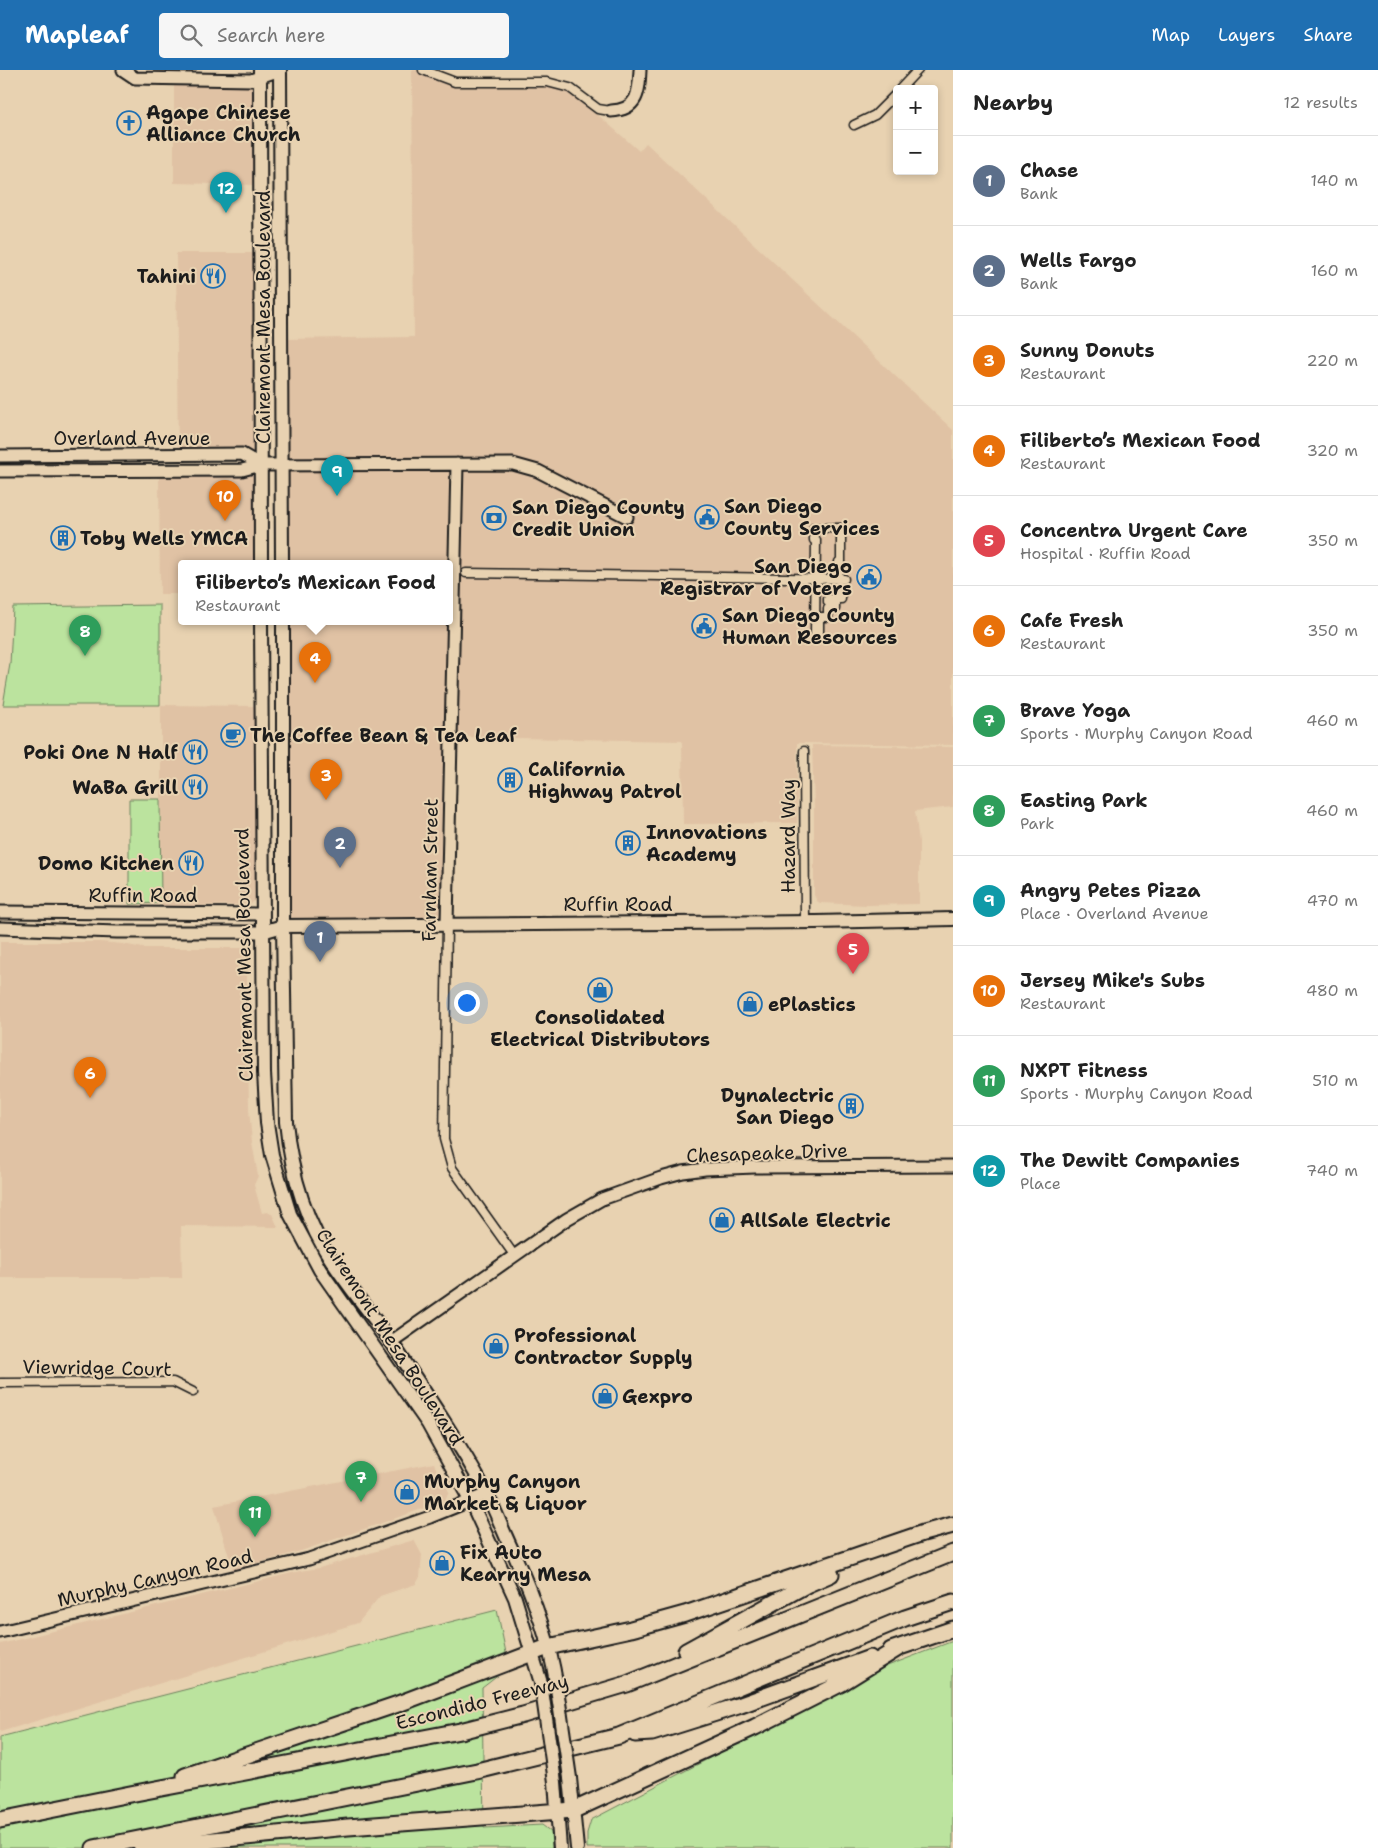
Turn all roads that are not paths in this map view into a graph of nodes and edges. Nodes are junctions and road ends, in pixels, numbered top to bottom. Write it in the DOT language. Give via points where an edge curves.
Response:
graph roads {
  1 [pos="122,70"];
  2 [pos="280,70"];
  3 [pos="424,70"];
  4 [pos="640,70"];
  5 [pos="918,70"];
  6 [pos="260,74"];
  7 [pos="904,85"];
  8 [pos="893,97"];
  9 [pos="611,111"];
  10 [pos="854,125"];
  11 [pos="0,456"];
  12 [pos="457,464"];
  13 [pos="260,465"];
  14 [pos="281,465"];
  15 [pos="0,471"];
  16 [pos="627,517"];
  17 [pos="261,560"];
  18 [pos="282,560"];
  19 [pos="466,573"];
  20 [pos="816,579"];
  21 [pos="841,579"];
  22 [pos="261,625"];
  23 [pos="282,625"];
  24 [pos="804,751"];
  25 [pos="0,912"];
  26 [pos="262,914"];
  27 [pos="953,918"];
  28 [pos="804,922"];
  29 [pos="447,924"];
  30 [pos="283,926"];
  31 [pos="0,928"];
  32 [pos="262,932"];
  33 [pos="953,1166"];
  34 [pos="514,1256"];
  35 [pos="391,1342"];
  36 [pos="0,1382"];
  37 [pos="193,1392"];
  38 [pos="487,1494"];
  39 [pos="471,1502"];
  40 [pos="953,1525"];
  41 [pos="953,1553"];
  42 [pos="953,1602"];
  43 [pos="953,1629"];
  44 [pos="0,1632"];
  45 [pos="548,1647"];
  46 [pos="900,1647"];
  47 [pos="533,1653"];
  48 [pos="627,1684"];
  49 [pos="619,1736"];
  50 [pos="130,1794"];
  51 [pos="574,1810"];
  52 [pos="558,1812"];
  53 [pos="0,1820"];
  54 [pos="94,1848"];
  55 [pos="137,1848"];
  56 [pos="560,1848"];
  57 [pos="578,1848"];
  1 -- 6 [label="street" via="136,78 248,80"];
  2 -- 6 [label="street"];
  2 -- 14 [label="main road, Clairemont Mesa Boulevard"];
  3 -- 9 [label="street" via="455,82 547,82 570,88 598,109"];
  4 -- 9 [label="street" via="640,92 635,100"];
  5 -- 7 [label="street"];
  6 -- 13 [label="main road, Clairemont Mesa Boulevard"];
  8 -- 10 [label="street" via="875,115"];
  11 -- 13 [label="street, Overland Avenue" via="242,454"];
  12 -- 14 [label="street, Overland Avenue"];
  12 -- 16 [label="street, Overland Avenue" via="513,464 538,471"];
  12 -- 29 [label="street, Farnham Street"];
  13 -- 14 [label="street, Overland Avenue"];
  13 -- 15 [label="street, Overland Avenue" via="242,470"];
  13 -- 17 [label="main road, Clairemont Mesa Boulevard"];
  14 -- 18 [label="main road, Clairemont Mesa Boulevard"];
  19 -- 20 [label="street"];
  20 -- 21 [label="street"];
  20 -- 21 [label="street" via="814,528 841,528 841,562 838,562"];
  20 -- 21 [label="street" via="815,634 819,634 820,617 828,617 828,609 835,609 835,602 828,602 828,599 841,599 838,596"];
  22 -- 26 [label="main road, Clairemont Mesa Boulevard"];
  23 -- 30 [label="main road, Clairemont Mesa Boulevard"];
  24 -- 28 [label="street, Hazard Way"];
  25 -- 26 [label="street, Ruffin Road"];
  26 -- 30 [label="main road, Ruffin Road"];
  26 -- 32 [label="main road, Clairemont Mesa Boulevard"];
  27 -- 28 [label="main road, Ruffin Road"];
  28 -- 29 [label="main road, Ruffin Road"];
  29 -- 30 [label="main road, Ruffin Road"];
  29 -- 34 [label="street, Farnham Street" via="444,1139 452,1168"];
  30 -- 32 [label="main road, Ruffin Road"];
  30 -- 35 [label="main road, Clairemont Mesa Boulevard" via="286,1122 294,1170 306,1210 333,1263"];
  31 -- 32 [label="street, Ruffin Road"];
  32 -- 39 [label="main road, Clairemont Mesa Boulevard" via="267,1123 272,1155 290,1214 320,1270 428,1424"];
  33 -- 34 [label="street, Chesapeake Drive" via="755,1167 683,1172 602,1199"];
  34 -- 35 [label="street, Chesapeake Drive"];
  35 -- 38 [label="main road, Clairemont Mesa Boulevard"];
  36 -- 37 [label="street, Viewridge Court" via="173,1382"];
  38 -- 39 [label="street, Murphy Canyon Road"];
  38 -- 45 [label="main road, Clairemont Mesa Boulevard" via="532,1593"];
  39 -- 44 [label="street, Murphy Canyon Road" via="286,1565"];
  39 -- 47 [label="main road, Clairemont Mesa Boulevard" via="515,1598"];
  40 -- 45 [label="highway" via="685,1614"];
  40 -- 48 [label="highway" via="808,1584"];
  41 -- 48 [label="highway, Escondido Freeway"];
  42 -- 49 [label="highway" via="905,1618"];
  43 -- 46 [label="highway"];
  45 -- 47 [label="highway"];
  45 -- 51 [label="main road, Clairemont Mesa Boulevard, bridge"];
  46 -- 49 [label="highway" via="738,1706 652,1733"];
  46 -- 51 [label="highway" via="842,1683 755,1727"];
  47 -- 50 [label="highway" via="347,1722"];
  47 -- 52 [label="main road, Clairemont Mesa Boulevard, bridge"];
  48 -- 50 [label="highway, Escondido Freeway" via="460,1731"];
  49 -- 54 [label="highway" via="477,1771"];
  50 -- 53 [label="highway, Escondido Freeway"];
  51 -- 52 [label="highway"];
  51 -- 57 [label="main road, Clairemont Mesa Boulevard"];
  52 -- 55 [label="highway"];
  52 -- 56 [label="main road, Clairemont Mesa Boulevard"];
}
